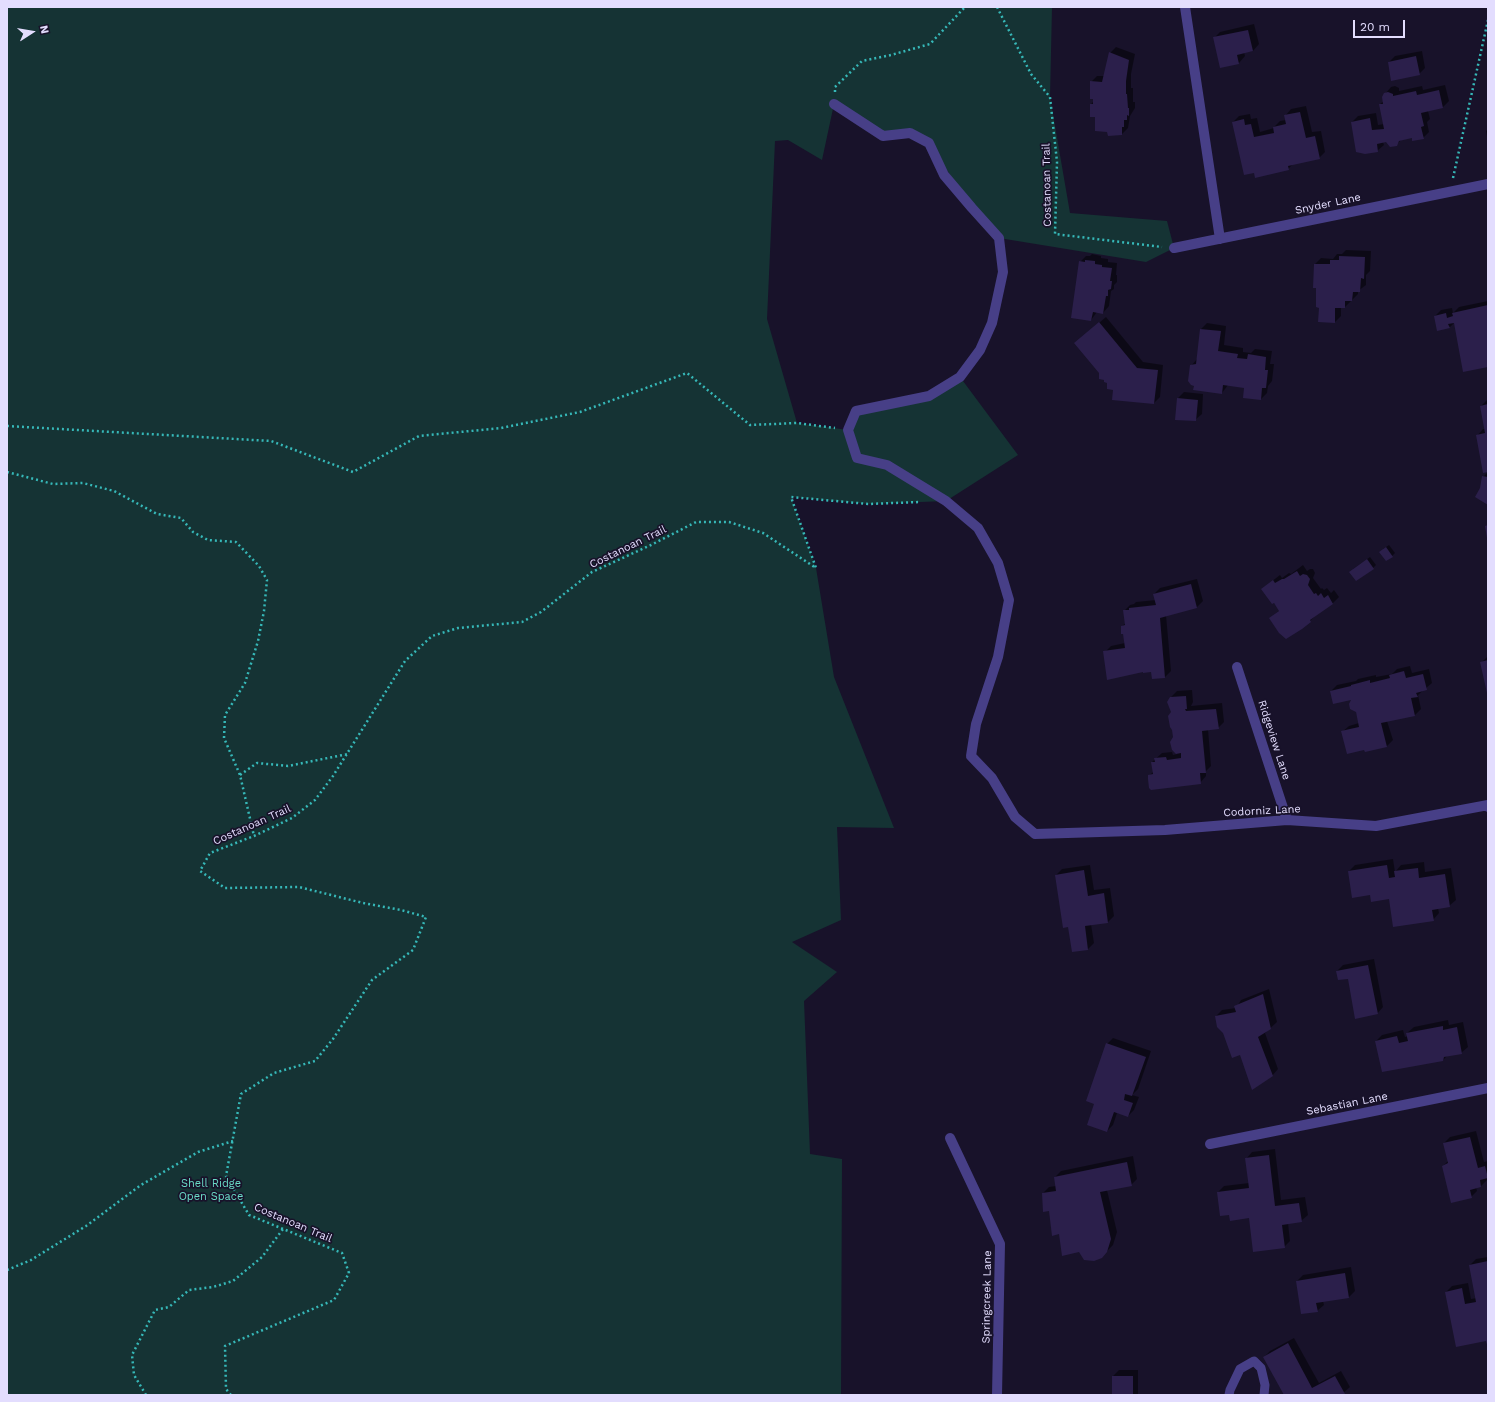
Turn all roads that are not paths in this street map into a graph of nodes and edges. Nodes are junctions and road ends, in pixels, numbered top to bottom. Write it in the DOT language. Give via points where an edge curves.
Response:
graph roads {
  1 [pos="1185,7"];
  2 [pos="834,104"];
  3 [pos="1488,184"];
  4 [pos="1220,239"];
  5 [pos="1174,248"];
  6 [pos="1237,667"];
  7 [pos="1488,806"];
  8 [pos="1287,820"];
  9 [pos="1488,1088"];
  10 [pos="950,1138"];
  11 [pos="1210,1144"];
  12 [pos="997,1395"];
  13 [pos="1229,1395"];
  14 [pos="1264,1395"];
  1 -- 4 [label="street"];
  2 -- 8 [label="street, Codorniz Lane" via="883,136 910,133 929,143 944,175 999,238 1003,272 992,323 980,350 960,377 929,396 856,410 848,430 857,458 887,466 946,501 978,528 998,563 1009,600 998,657 976,724 971,756 992,778 1015,817 1035,834 1165,830"];
  3 -- 4 [label="street, Snyder Lane"];
  4 -- 5 [label="street, Snyder Lane"];
  6 -- 8 [label="street, Ridgeview Lane"];
  7 -- 8 [label="street, Codorniz Lane" via="1376,826"];
  9 -- 11 [label="street, Sebastian Lane"];
  10 -- 12 [label="street, Springcreek Lane" via="1000,1244"];
  13 -- 14 [label="lane" via="1240,1369 1254,1362 1261,1368"];
}
